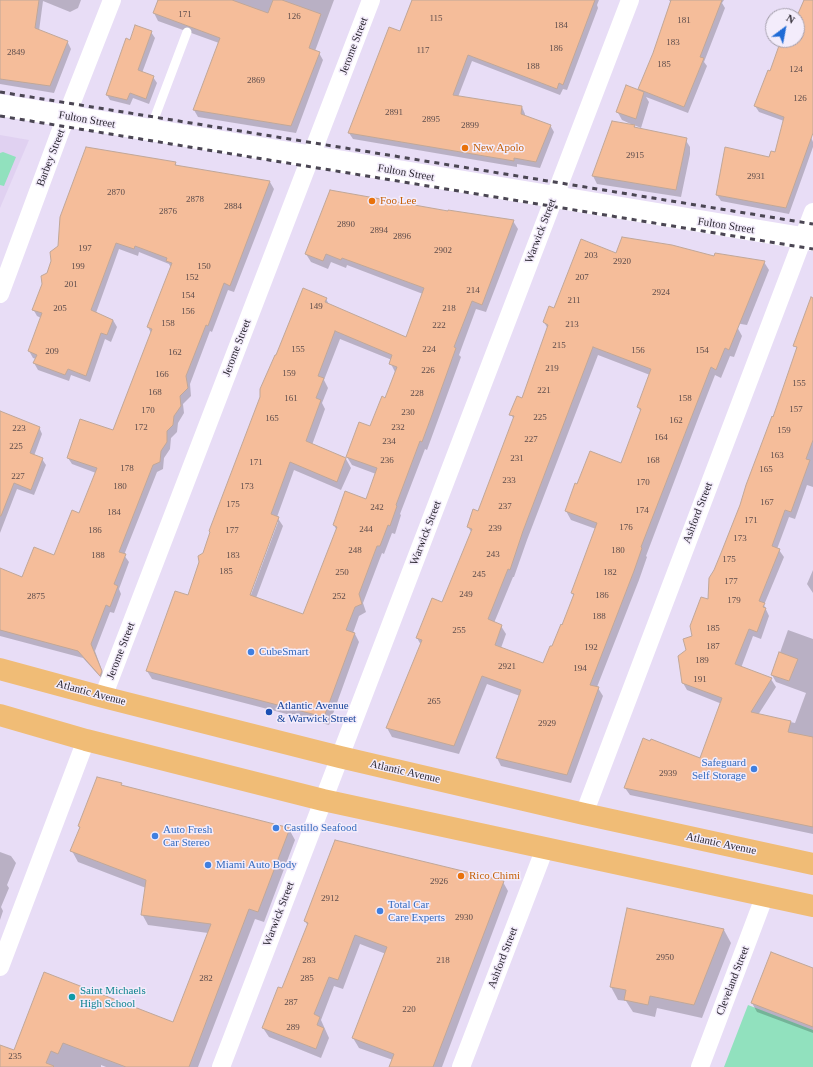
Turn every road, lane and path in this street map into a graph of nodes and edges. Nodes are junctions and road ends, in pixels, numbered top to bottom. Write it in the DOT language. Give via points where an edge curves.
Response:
graph roads {
  1 [pos="112,0"];
  2 [pos="371,0"];
  3 [pos="630,0"];
  4 [pos="187,32"];
  5 [pos="0,106"];
  6 [pos="67,117"];
  7 [pos="150,131"];
  8 [pos="311,157"];
  9 [pos="554,198"];
  10 [pos="813,212"];
  11 [pos="808,239"];
  12 [pos="0,294"];
  13 [pos="0,669"];
  14 [pos="103,697"];
  15 [pos="0,715"];
  16 [pos="86,740"];
  17 [pos="340,757"];
  18 [pos="323,800"];
  19 [pos="584,814"];
  20 [pos="545,848"];
  21 [pos="813,864"];
  22 [pos="765,895"];
  23 [pos="813,906"];
  24 [pos="0,968"];
  25 [pos="221,1067"];
  26 [pos="461,1067"];
  27 [pos="700,1067"];
  1 -- 6 [label="street, Barbey Street"];
  2 -- 8 [label="street, Jerome Street"];
  3 -- 9 [label="street, Warwick Street"];
  4 -- 7 [label="lane"];
  5 -- 6 [label="street, Fulton Street"];
  6 -- 7 [label="street, Fulton Street"];
  6 -- 12 [label="street, Barbey Street"];
  7 -- 8 [label="street, Fulton Street"];
  8 -- 9 [label="street, Fulton Street"];
  8 -- 14 [label="street, Jerome Street"];
  9 -- 11 [label="street, Fulton Street"];
  9 -- 17 [label="street, Warwick Street"];
  10 -- 11 [label="street, Ashford Street"];
  11 -- 19 [label="street, Ashford Street"];
  13 -- 14 [label="main road, Atlantic Avenue"];
  14 -- 17 [label="main road, Atlantic Avenue"];
  15 -- 16 [label="main road"];
  16 -- 18 [label="main road"];
  16 -- 24 [label="street"];
  17 -- 18 [label="street, Warwick Street"];
  17 -- 19 [label="main road, Atlantic Avenue"];
  18 -- 20 [label="main road"];
  18 -- 25 [label="street, Warwick Street"];
  19 -- 21 [label="main road, Atlantic Avenue"];
  20 -- 22 [label="main road"];
  20 -- 26 [label="street, Ashford Street"];
  22 -- 23 [label="main road"];
  22 -- 27 [label="street, Cleveland Street"];
}
